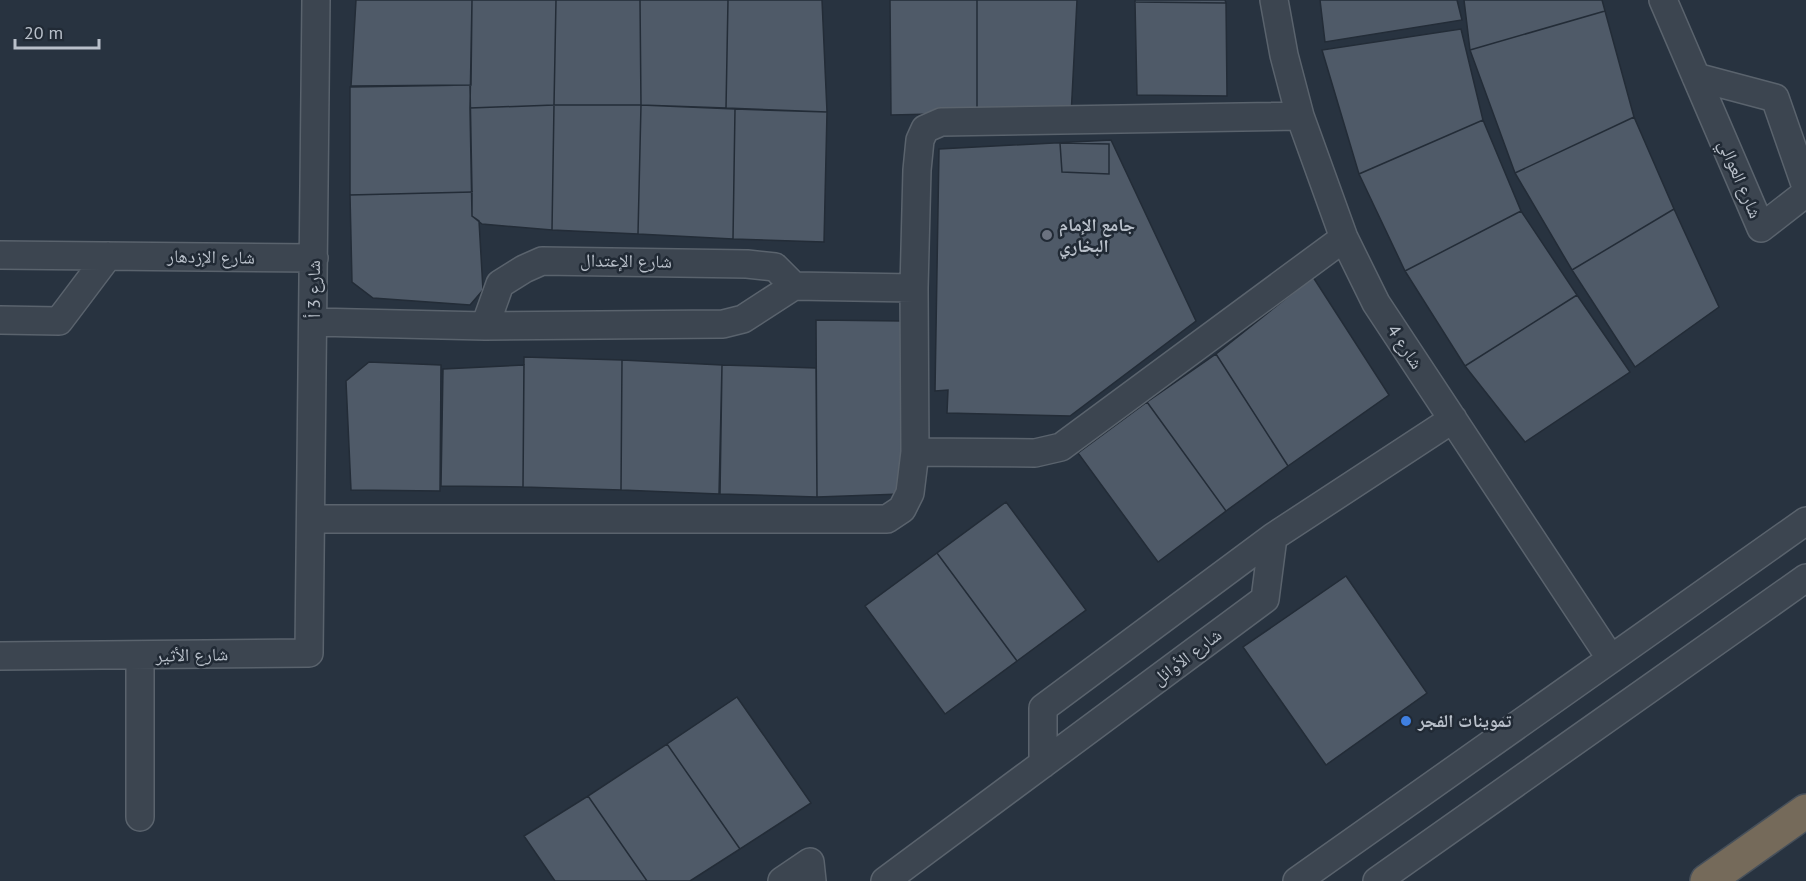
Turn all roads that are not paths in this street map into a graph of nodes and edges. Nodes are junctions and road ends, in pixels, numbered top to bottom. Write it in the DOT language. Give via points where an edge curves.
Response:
graph roads {
  1 [pos="316,0"];
  2 [pos="1275,0"];
  3 [pos="1663,0"];
  4 [pos="1696,77"];
  5 [pos="1300,116"];
  6 [pos="1806,187"];
  7 [pos="1806,193"];
  8 [pos="1344,238"];
  9 [pos="0,255"];
  10 [pos="108,256"];
  11 [pos="314,258"];
  12 [pos="794,286"];
  13 [pos="914,288"];
  14 [pos="0,320"];
  15 [pos="314,322"];
  16 [pos="484,326"];
  17 [pos="1453,419"];
  18 [pos="915,452"];
  19 [pos="312,519"];
  20 [pos="1806,521"];
  21 [pos="1273,537"];
  22 [pos="311,578"];
  23 [pos="1806,579"];
  24 [pos="0,656"];
  25 [pos="140,656"];
  26 [pos="1611,659"];
  27 [pos="1043,764"];
  28 [pos="1806,811"];
  29 [pos="140,817"];
  30 [pos="782,881"];
  31 [pos="812,881"];
  32 [pos="885,881"];
  33 [pos="1296,881"];
  34 [pos="1377,881"];
  35 [pos="1707,881"];
  1 -- 11 [label="street, شارع 3 أ"];
  2 -- 5 [label="street, شارع 4"];
  3 -- 4 [label="street, شارع العوالي"];
  4 -- 6 [label="street" via="1775,98"];
  4 -- 7 [label="street, شارع العوالي" via="1761,228"];
  5 -- 8 [label="street, شارع 4"];
  5 -- 13 [label="street" via="941,122 925,129 917,170"];
  8 -- 17 [label="street, شارع 4" via="1376,303"];
  8 -- 18 [label="street" via="1061,447 1035,453"];
  9 -- 10 [label="street, شارع الإزدهار"];
  10 -- 11 [label="street, شارع الإزدهار"];
  10 -- 14 [label="street" via="59,321"];
  11 -- 15 [label="street, شارع 3 أ"];
  12 -- 13 [label="street"];
  12 -- 16 [label="street" via="743,319 723,324"];
  12 -- 16 [label="street, شارع الإعتدال" via="775,267 747,264 542,261 500,284"];
  13 -- 18 [label="street"];
  15 -- 16 [label="street"];
  15 -- 19 [label="street, شارع 3 أ"];
  17 -- 21 [label="street"];
  17 -- 26 [label="street, شارع 4"];
  18 -- 19 [label="street" via="910,493 902,509 887,519"];
  19 -- 22 [label="street, شارع 3 أ"];
  20 -- 26 [label="street"];
  21 -- 27 [label="street, شارع الأوائل" via="1265,599"];
  21 -- 27 [label="street" via="1043,708"];
  22 -- 25 [label="street, شارع الأثير" via="309,653"];
  23 -- 34 [label="street"];
  24 -- 25 [label="street, شارع الأثير"];
  25 -- 29 [label="street"];
  26 -- 33 [label="street"];
  27 -- 32 [label="street, شارع الأوائل"];
  28 -- 35 [label="highway"];
  30 -- 31 [label="street" via="810,861"];
}
